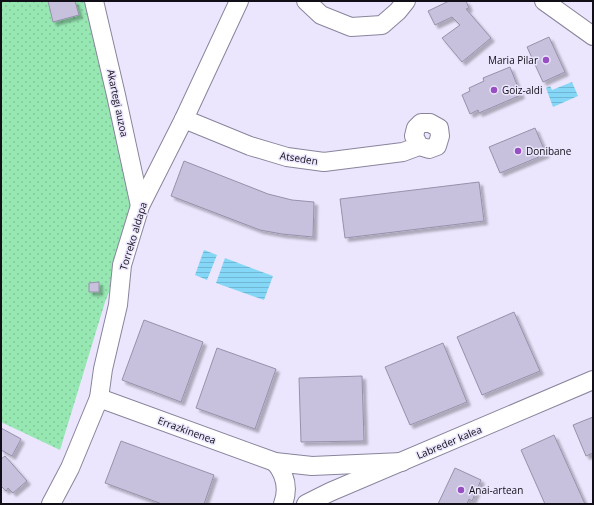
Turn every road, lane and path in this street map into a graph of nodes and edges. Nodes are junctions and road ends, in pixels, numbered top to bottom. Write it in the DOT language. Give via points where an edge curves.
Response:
graph roads {
  1 [pos="94,1"];
  2 [pos="240,1"];
  3 [pos="306,1"];
  4 [pos="406,1"];
  5 [pos="544,1"];
  6 [pos="593,36"];
  7 [pos="184,119"];
  8 [pos="419,146"];
  9 [pos="140,206"];
  10 [pos="593,380"];
  11 [pos="99,398"];
  12 [pos="275,462"];
  13 [pos="402,462"];
  14 [pos="51,504"];
  15 [pos="283,504"];
  16 [pos="306,504"];
  1 -- 9 [label="street, Akartegi auzoa"];
  2 -- 7 [label="street, Torreko aldapa"];
  3 -- 4 [label="street" via="321,14 351,27 382,25"];
  5 -- 6 [label="street"];
  7 -- 8 [label="street, Atseden" via="250,146 287,157 324,162 403,152"];
  7 -- 9 [label="street, Torreko aldapa"];
  9 -- 11 [label="street, Torreko aldapa" via="122,265 118,304"];
  10 -- 13 [label="street, Labreder kalea"];
  11 -- 12 [label="street, Errazkinenea"];
  11 -- 14 [label="street, Torreko aldapa" via="70,468"];
  12 -- 13 [label="street, Errazkinenea" via="312,466"];
  12 -- 15 [label="street" via="285,480 286,495"];
  13 -- 16 [label="street, Labreder kalea"];
}
